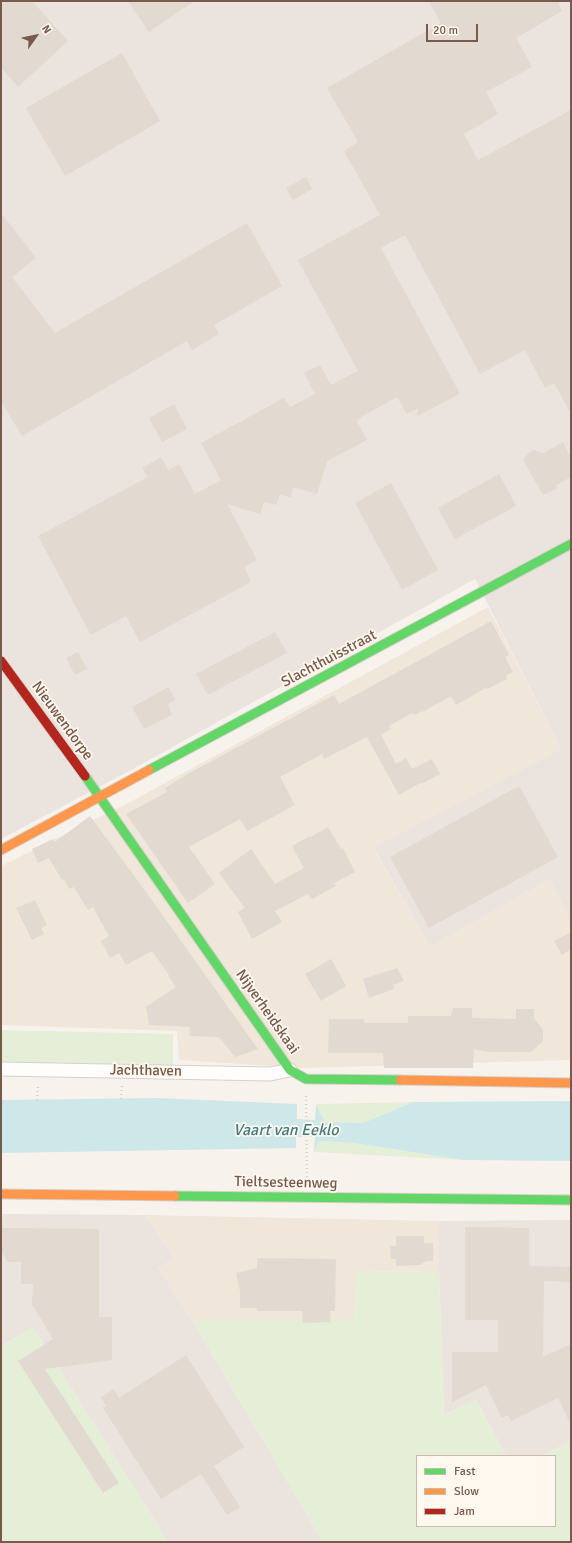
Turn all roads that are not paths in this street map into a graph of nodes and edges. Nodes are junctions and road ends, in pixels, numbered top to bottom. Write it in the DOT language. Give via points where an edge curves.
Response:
graph roads {
  1 [pos="571,544"];
  2 [pos="1,661"];
  3 [pos="101,798"];
  4 [pos="1,850"];
  5 [pos="1,1069"];
  6 [pos="290,1070"];
  7 [pos="571,1083"];
  8 [pos="1,1194"];
  9 [pos="571,1200"];
  1 -- 3 [label="street, Slachthuisstraat"];
  2 -- 3 [label="street, Nieuwendorpe"];
  3 -- 4 [label="street, Slachthuisstraat"];
  3 -- 6 [label="street, Nijverheidskaai"];
  5 -- 6 [label="street, Jachthaven" via="270,1074"];
  6 -- 7 [label="street, Nijverheidskaai" via="306,1079"];
  8 -- 9 [label="street, Tieltsesteenweg"];
}
